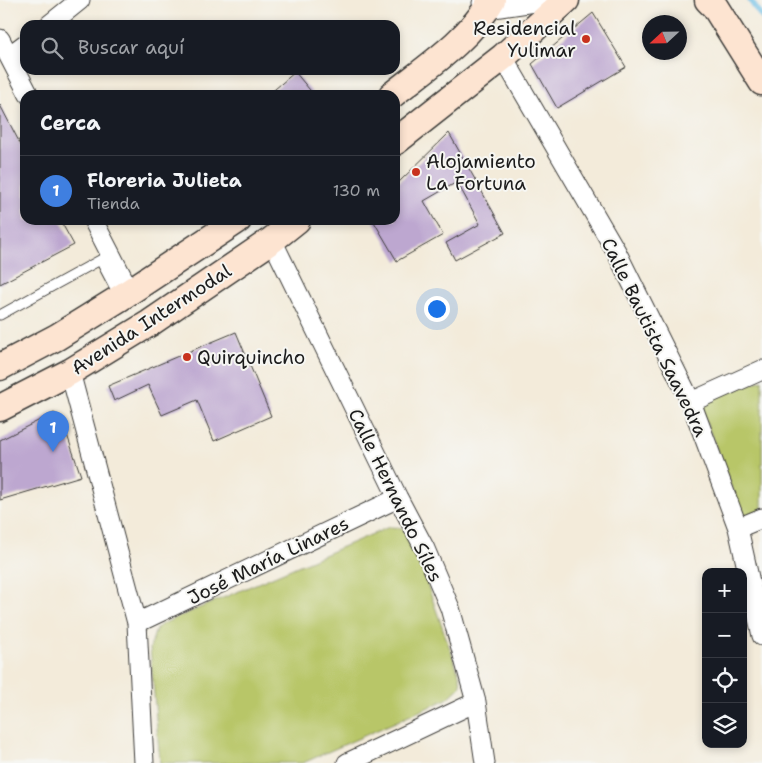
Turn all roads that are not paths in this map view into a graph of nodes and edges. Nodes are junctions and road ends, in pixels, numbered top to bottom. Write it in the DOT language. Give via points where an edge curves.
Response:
graph roads {
  1 [pos="80,0"];
  2 [pos="548,0"];
  3 [pos="566,0"];
  4 [pos="708,0"];
  5 [pos="486,3"];
  6 [pos="54,20"];
  7 [pos="0,39"];
  8 [pos="20,48"];
  9 [pos="9,56"];
  10 [pos="503,56"];
  11 [pos="762,82"];
  12 [pos="26,90"];
  13 [pos="398,90"];
  14 [pos="400,138"];
  15 [pos="95,225"];
  16 [pos="230,225"];
  17 [pos="291,225"];
  18 [pos="272,240"];
  19 [pos="105,257"];
  20 [pos="125,295"];
  21 [pos="0,315"];
  22 [pos="0,367"];
  23 [pos="762,370"];
  24 [pos="70,372"];
  25 [pos="691,402"];
  26 [pos="0,408"];
  27 [pos="398,498"];
  28 [pos="762,518"];
  29 [pos="738,528"];
  30 [pos="137,622"];
  31 [pos="762,636"];
  32 [pos="476,702"];
  33 [pos="144,763"];
  34 [pos="346,763"];
  35 [pos="485,763"];
  1 -- 6 [label="street"];
  2 -- 5 [label="street"];
  3 -- 10 [label="main road"];
  4 -- 11 [label="main road"];
  5 -- 13 [label="main road" via="462,38"];
  7 -- 9 [label="street"];
  8 -- 9 [label="street"];
  9 -- 12 [label="street"];
  10 -- 14 [label="main road"];
  10 -- 25 [label="street, Calle Bautista Saavedra" via="616,251"];
  15 -- 19 [label="street"];
  16 -- 20 [label="main road, Avenida Intermodal"];
  17 -- 18 [label="main road, Avenida Intermodal"];
  18 -- 24 [label="main road, Avenida Intermodal" via="150,323"];
  18 -- 27 [label="street, Calle Hernando Síles"];
  19 -- 20 [label="street"];
  19 -- 21 [label="lane"];
  20 -- 22 [label="main road, Avenida Intermodal"];
  23 -- 25 [label="street"];
  24 -- 26 [label="main road, Avenida Intermodal"];
  24 -- 30 [label="street"];
  25 -- 29 [label="street, Calle Bautista Saavedra"];
  27 -- 30 [label="street, José María Linares"];
  27 -- 32 [label="street, Calle Hernando Síles" via="425,549 450,608"];
  28 -- 29 [label="street"];
  29 -- 31 [label="street, Calle Bautista Saavedra"];
  30 -- 33 [label="street"];
  32 -- 34 [label="street"];
  32 -- 35 [label="street, Calle Hernando Síles"];
}
